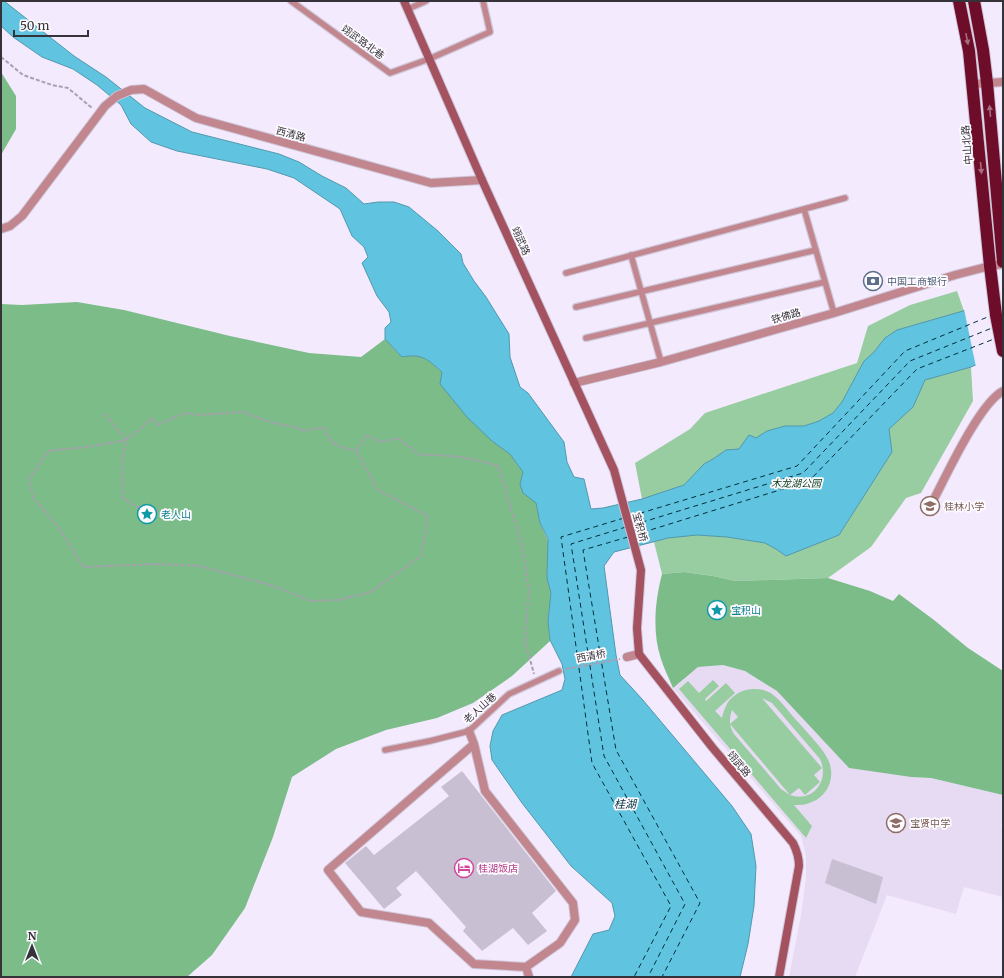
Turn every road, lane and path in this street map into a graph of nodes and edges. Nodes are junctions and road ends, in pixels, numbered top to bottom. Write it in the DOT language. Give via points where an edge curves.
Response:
graph roads {
  1 [pos="291,1"];
  2 [pos="404,1"];
  3 [pos="426,1"];
  4 [pos="482,1"];
  5 [pos="959,1"];
  6 [pos="974,1"];
  7 [pos="408,9"];
  8 [pos="1,57"];
  9 [pos="429,59"];
  10 [pos="988,82"];
  11 [pos="1003,82"];
  12 [pos="973,84"];
  13 [pos="99,114"];
  14 [pos="482,180"];
  15 [pos="845,198"];
  16 [pos="804,209"];
  17 [pos="1,229"];
  18 [pos="816,250"];
  19 [pos="631,255"];
  20 [pos="1003,263"];
  21 [pos="990,266"];
  22 [pos="566,273"];
  23 [pos="825,282"];
  24 [pos="641,291"];
  25 [pos="576,307"];
  26 [pos="834,313"];
  27 [pos="650,323"];
  28 [pos="586,338"];
  29 [pos="1003,351"];
  30 [pos="661,362"];
  31 [pos="574,383"];
  32 [pos="1003,391"];
  33 [pos="105,414"];
  34 [pos="126,440"];
  35 [pos="356,451"];
  36 [pos="619,489"];
  37 [pos="935,497"];
  38 [pos="167,518"];
  39 [pos="639,654"];
  40 [pos="627,657"];
  41 [pos="558,671"];
  42 [pos="536,681"];
  43 [pos="469,731"];
  44 [pos="474,744"];
  45 [pos="385,750"];
  46 [pos="526,967"];
  47 [pos="529,977"];
  48 [pos="779,977"];
  1 -- 9 [label="lane, 翊武路北巷" via="390,74"];
  2 -- 7 [label="main road, 翊武路"];
  3 -- 7 [label="lane"];
  4 -- 9 [label="lane" via="490,32"];
  5 -- 12 [label="highway, 中山北路, one-way"];
  6 -- 10 [label="highway"];
  7 -- 9 [label="main road, 翊武路"];
  8 -- 13 [label="path" via="23,75 68,88"];
  9 -- 14 [label="main road, 翊武路"];
  10 -- 11 [label="street"];
  10 -- 12 [label="street"];
  20 -- 10 [label="highway, one-way"];
  12 -- 21 [label="highway, 中山北路, one-way"];
  13 -- 14 [label="street, 西清路" via="117,96 131,90 144,89 196,118 431,183"];
  13 -- 17 [label="street, 西清路" via="22,216 10,226"];
  14 -- 31 [label="main road, 翊武路"];
  15 -- 16 [label="lane"];
  16 -- 18 [label="lane"];
  16 -- 19 [label="lane"];
  18 -- 23 [label="lane"];
  18 -- 24 [label="lane"];
  19 -- 22 [label="lane"];
  19 -- 24 [label="lane"];
  20 -- 21 [label="street, 铁佛路"];
  21 -- 26 [label="street, 铁佛路"];
  21 -- 29 [label="highway, 中山北路"];
  23 -- 26 [label="lane"];
  23 -- 27 [label="lane"];
  24 -- 25 [label="lane"];
  24 -- 27 [label="lane"];
  26 -- 30 [label="street, 铁佛路"];
  27 -- 28 [label="lane"];
  27 -- 30 [label="lane"];
  30 -- 31 [label="street, 铁佛路"];
  31 -- 36 [label="main road, 翊武路" via="614,470"];
  32 -- 37 [label="street" via="997,394 975,423"];
  33 -- 34 [label="path"];
  34 -- 35 [label="path" via="152,418 157,425 185,413 199,415 243,412 304,431 324,427 326,434 337,446"];
  34 -- 35 [label="path" via="48,451 29,479 33,497 61,531 83,567 159,564 200,566 274,586 311,601 338,600 371,592 421,556 428,516 378,490"];
  34 -- 38 [label="path" via="122,461 123,498 137,507 156,510"];
  35 -- 42 [label="path" via="367,435 381,442 398,438 420,455 474,458 498,466 522,545 529,590 525,641"];
  36 -- 39 [label="main road, 宝积桥" via="641,570"];
  39 -- 40 [label="street"];
  39 -- 48 [label="main road, 翊武路" via="797,849 799,866"];
  40 -- 41 [label="path, 西清桥"];
  41 -- 42 [label="lane, 老人山巷"];
  42 -- 43 [label="lane, 老人山巷" via="509,694"];
  43 -- 44 [label="street"];
  43 -- 45 [label="lane, 老人山巷"];
  44 -- 46 [label="street" via="485,791 573,903 575,920 560,943"];
  44 -- 46 [label="street" via="328,870 361,912 429,923 474,964"];
  46 -- 47 [label="street"];
}
